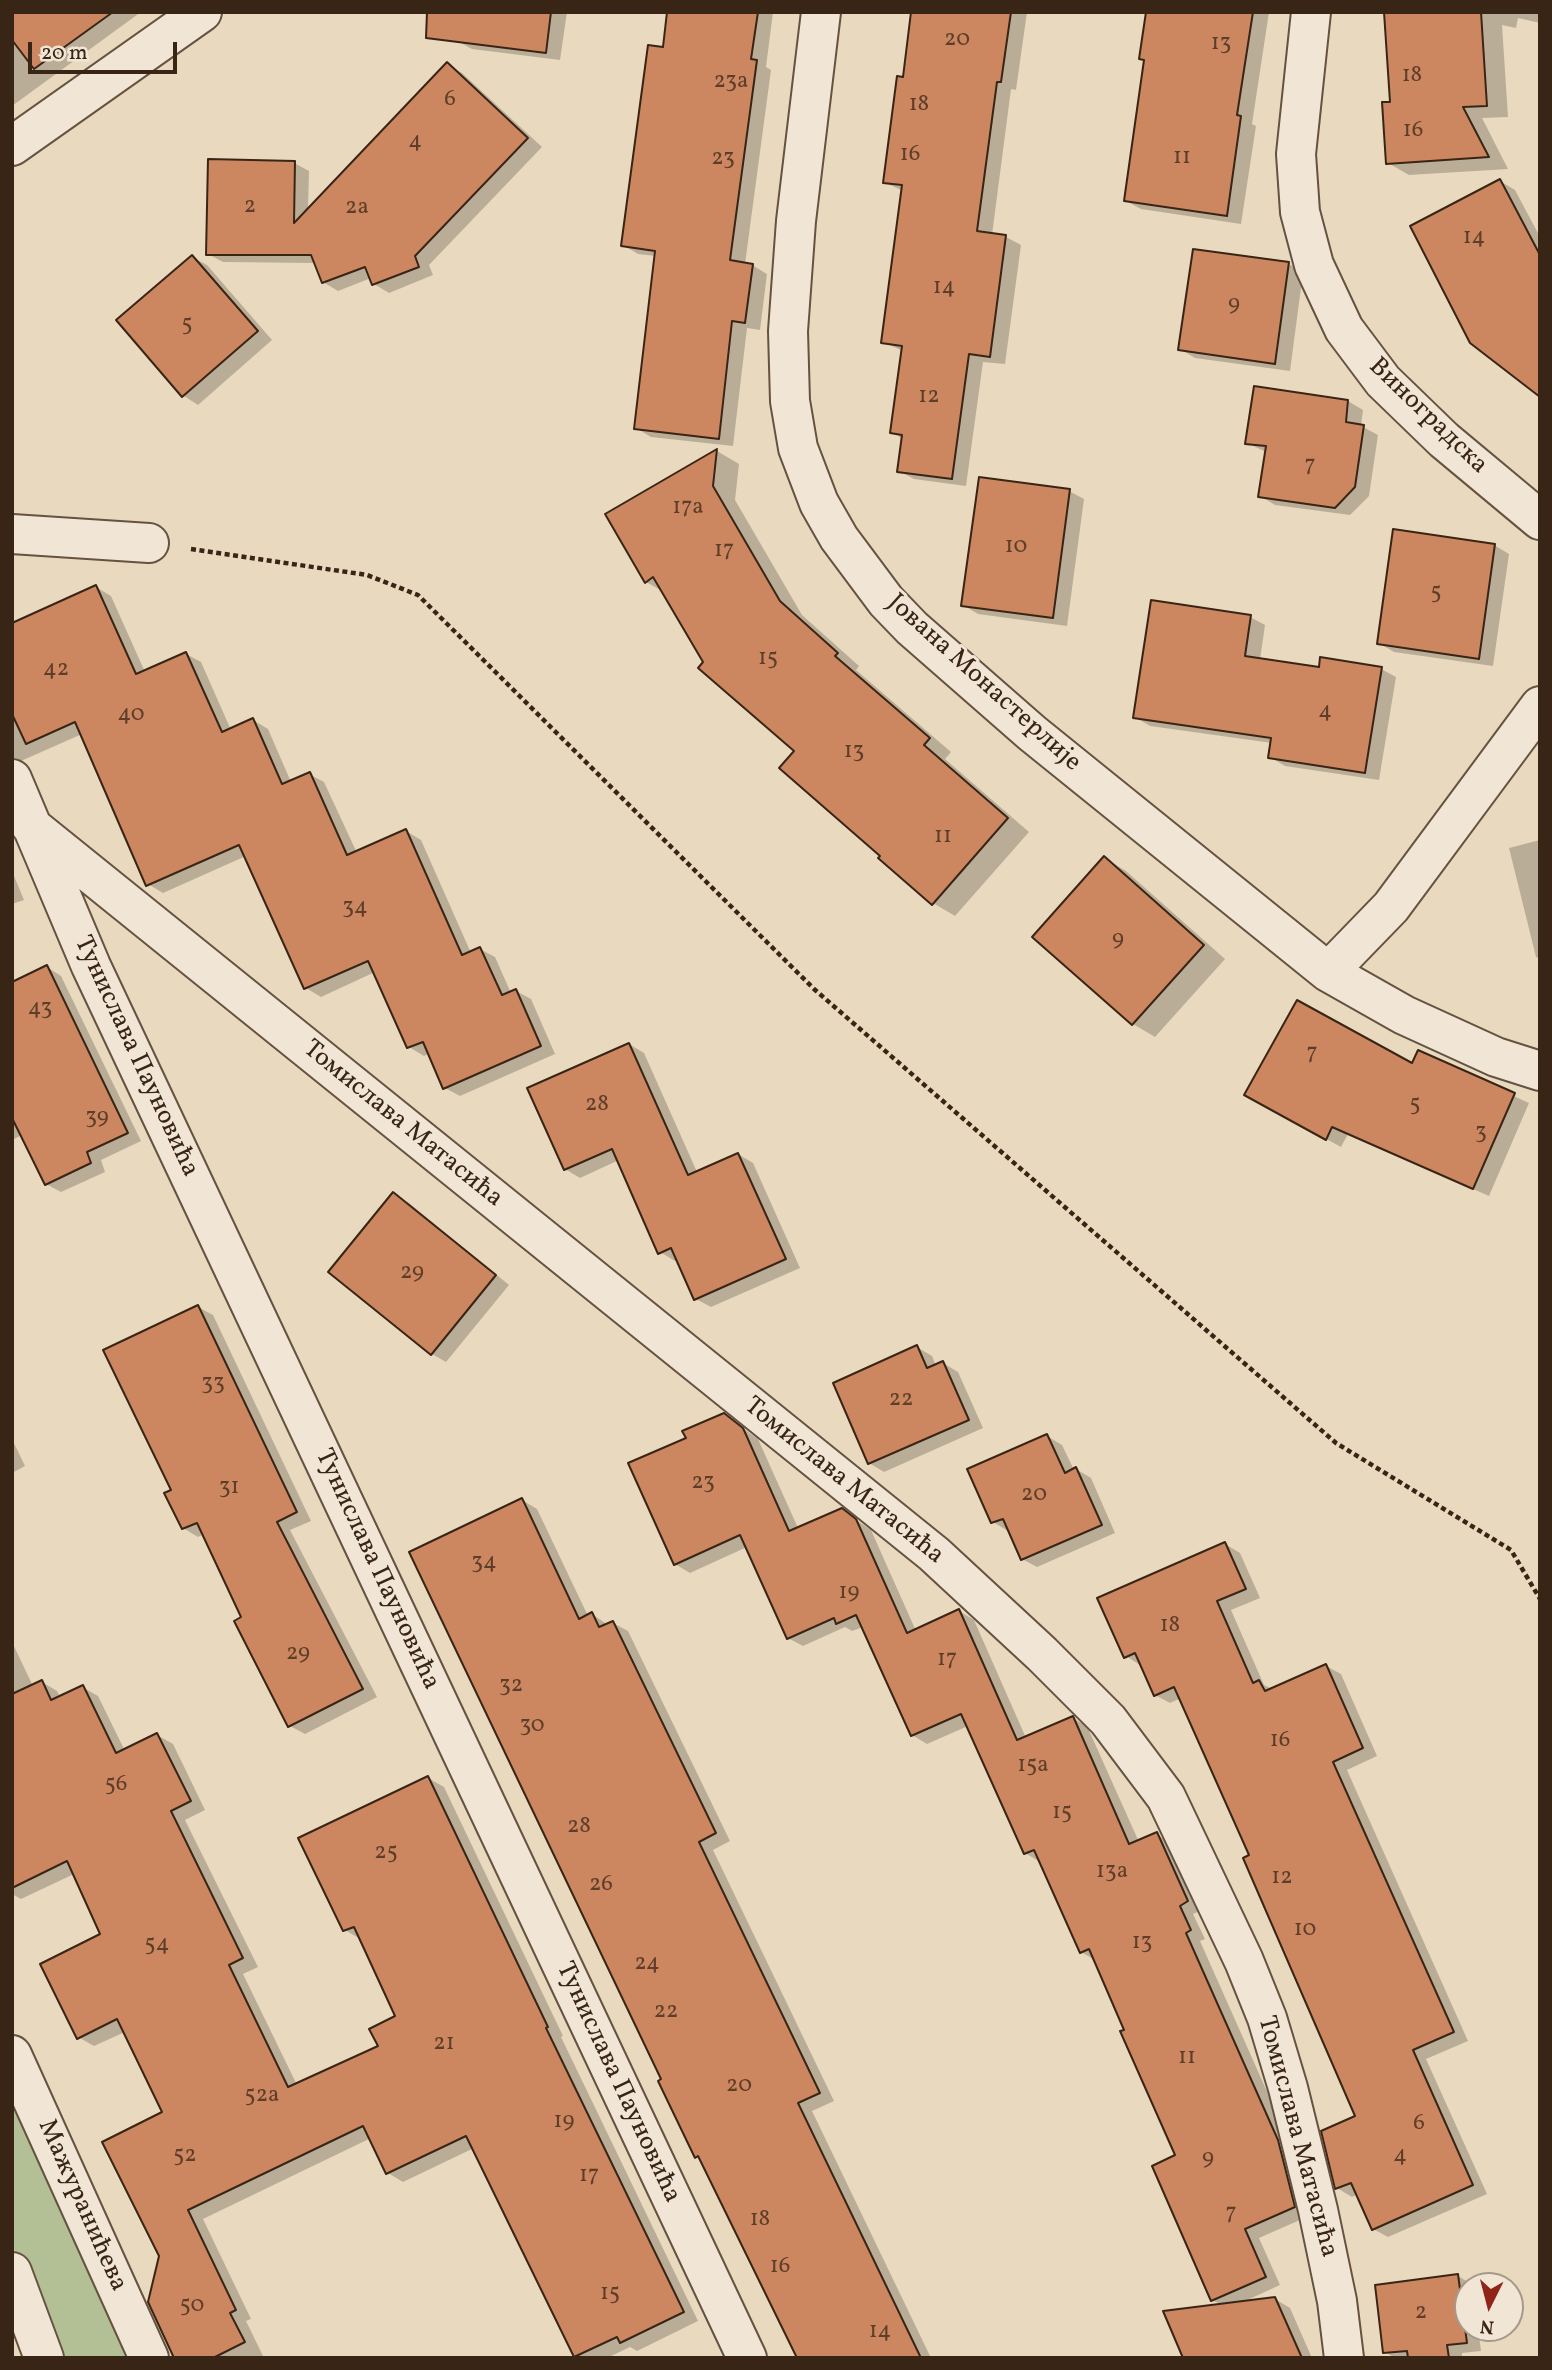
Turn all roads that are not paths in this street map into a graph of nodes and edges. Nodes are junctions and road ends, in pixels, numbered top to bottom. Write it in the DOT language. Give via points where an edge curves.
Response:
graph roads {
  1 [pos="202,12"];
  2 [pos="821,12"];
  3 [pos="1311,12"];
  4 [pos="12,146"];
  5 [pos="1540,520"];
  6 [pos="12,534"];
  7 [pos="149,543"];
  8 [pos="1540,706"];
  9 [pos="12,779"];
  10 [pos="30,825"];
  11 [pos="1328,972"];
  12 [pos="1540,1071"];
  13 [pos="12,2055"];
  14 [pos="12,2272"];
  15 [pos="44,2358"];
  16 [pos="149,2358"];
  17 [pos="747,2358"];
  18 [pos="1344,2358"];
  1 -- 4 [label="street"];
  2 -- 11 [label="street, Јована Монастерлије" via="788,331 790,401 798,448 819,503 839,538 912,628 1032,733"];
  3 -- 5 [label="street, Виноградска" via="1296,154 1300,212 1314,265 1344,329 1384,381 1444,440"];
  6 -- 7 [label="street"];
  8 -- 11 [label="street" via="1391,907"];
  9 -- 10 [label="street, Тунислава Пауновића"];
  10 -- 17 [label="street, Тунислава Пауновића" via="91,966"];
  10 -- 18 [label="street, Томислава Матасића" via="934,1554 1108,1720 1166,1797 1267,2018 1318,2210 1338,2301"];
  11 -- 12 [label="street, Јована Монастерлије" via="1404,1015 1496,1057"];
  13 -- 16 [label="street, Мажуранићева"];
  14 -- 15 [label="street"];
}
